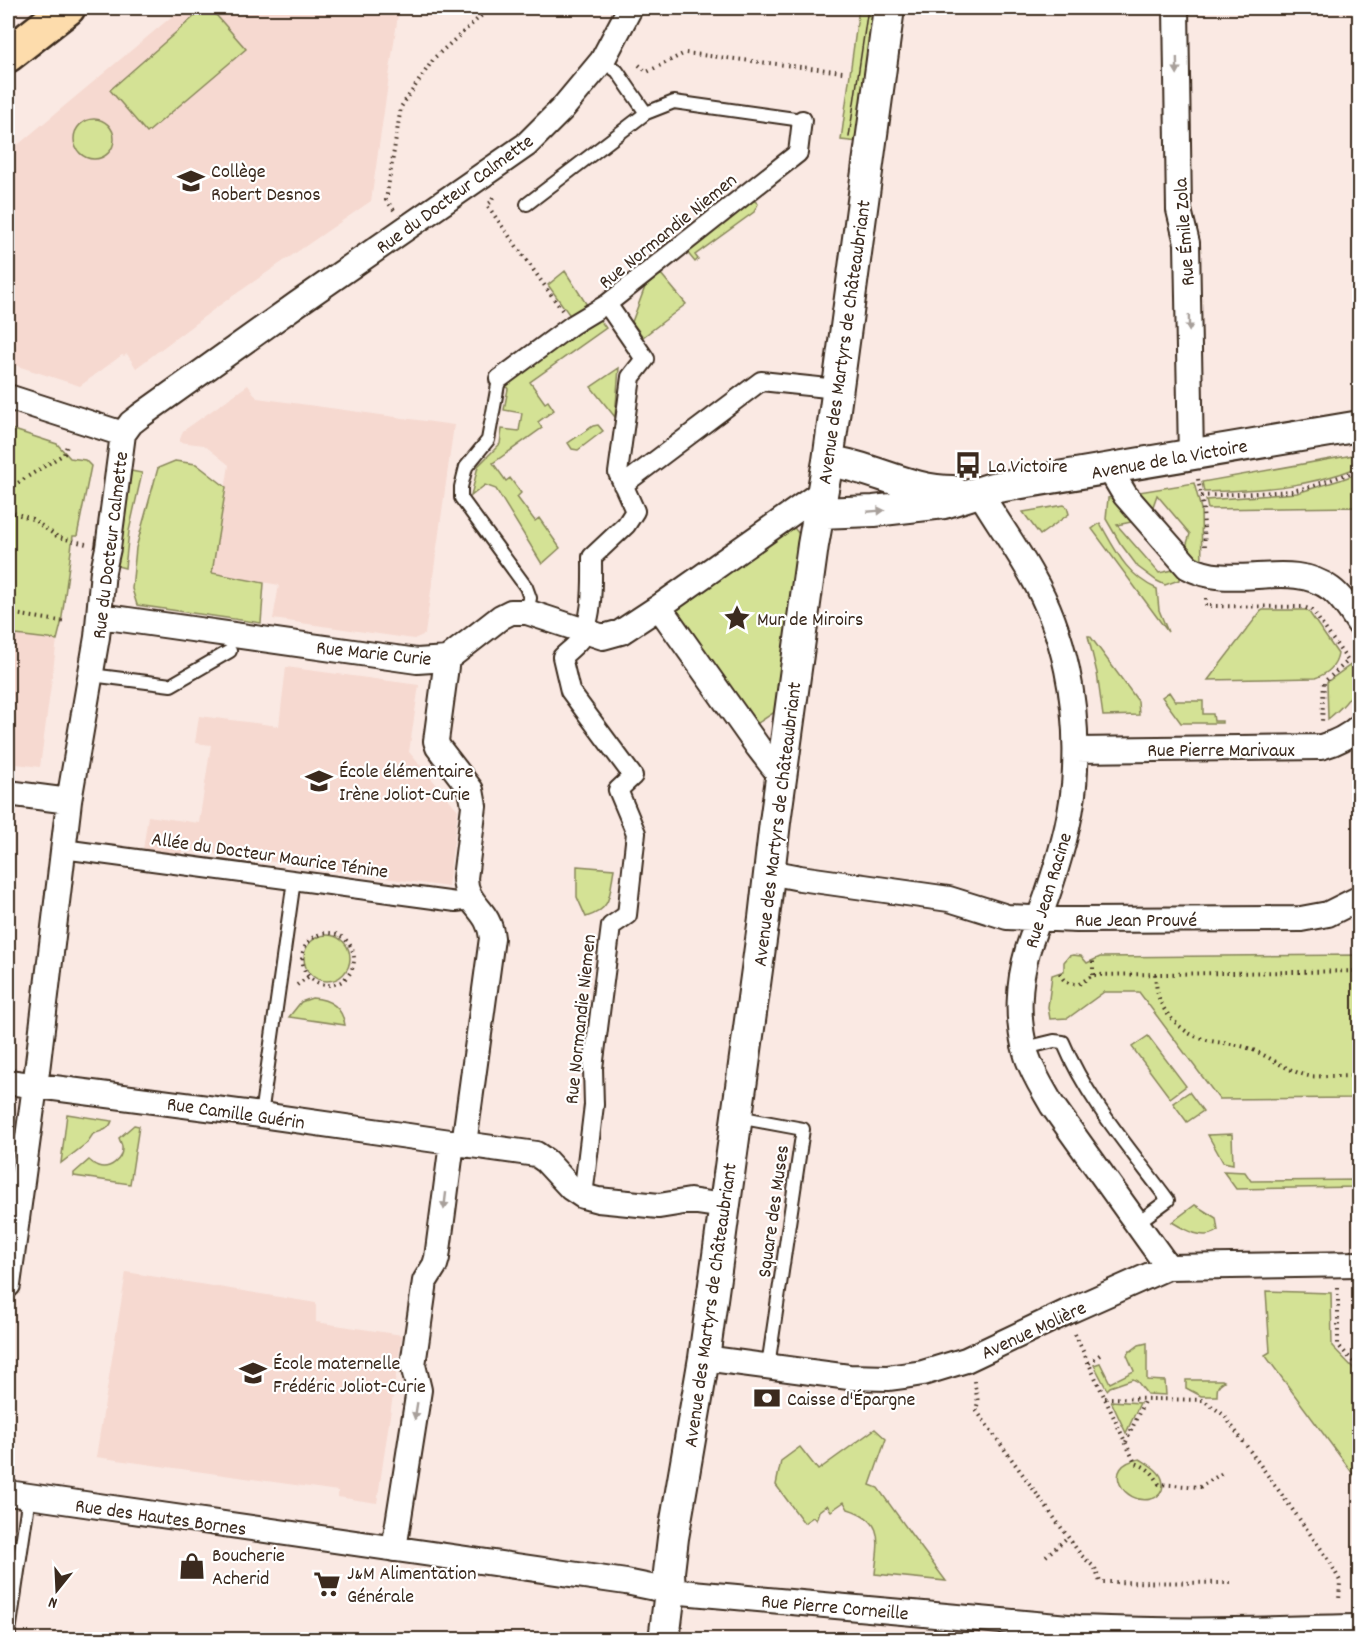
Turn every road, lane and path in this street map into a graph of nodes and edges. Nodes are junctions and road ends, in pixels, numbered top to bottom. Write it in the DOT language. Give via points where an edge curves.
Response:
graph roads {
  1 [pos="36,8"];
  2 [pos="68,8"];
  3 [pos="490,8"];
  4 [pos="630,8"];
  5 [pos="889,8"];
  6 [pos="1176,8"];
  7 [pos="8,35"];
  8 [pos="8,55"];
  9 [pos="602,61"];
  10 [pos="639,65"];
  11 [pos="843,72"];
  12 [pos="646,113"];
  13 [pos="802,120"];
  14 [pos="491,202"];
  15 [pos="527,204"];
  16 [pos="398,216"];
  17 [pos="607,304"];
  18 [pos="573,325"];
  19 [pos="499,379"];
  20 [pos="837,389"];
  21 [pos="8,397"];
  22 [pos="1359,426"];
  23 [pos="123,434"];
  24 [pos="68,443"];
  25 [pos="828,461"];
  26 [pos="1194,467"];
  27 [pos="1109,468"];
  28 [pos="1359,470"];
  29 [pos="623,485"];
  30 [pos="8,489"];
  31 [pos="979,491"];
  32 [pos="1201,496"];
  33 [pos="820,502"];
  34 [pos="8,511"];
  35 [pos="79,543"];
  36 [pos="1206,575"];
  37 [pos="660,607"];
  38 [pos="527,612"];
  39 [pos="8,613"];
  40 [pos="100,616"];
  41 [pos="66,622"];
  42 [pos="1359,625"];
  43 [pos="584,632"];
  44 [pos="230,651"];
  45 [pos="447,659"];
  46 [pos="91,675"];
  47 [pos="1359,726"];
  48 [pos="1321,747"];
  49 [pos="1076,750"];
  50 [pos="782,778"];
  51 [pos="8,793"];
  52 [pos="69,801"];
  53 [pos="63,849"];
  54 [pos="769,872"];
  55 [pos="294,880"];
  56 [pos="1359,898"];
  57 [pos="471,900"];
  58 [pos="1038,918"];
  59 [pos="1093,960"];
  60 [pos="1359,971"];
  61 [pos="1060,973"];
  62 [pos="1155,974"];
  63 [pos="1093,975"];
  64 [pos="336,983"];
  65 [pos="1025,1048"];
  66 [pos="1359,1074"];
  67 [pos="8,1082"];
  68 [pos="35,1086"];
  69 [pos="261,1115"];
  70 [pos="737,1117"];
  71 [pos="458,1143"];
  72 [pos="583,1196"];
  73 [pos="724,1206"];
  74 [pos="1137,1222"];
  75 [pos="1359,1264"];
  76 [pos="1168,1267"];
  77 [pos="8,1285"];
  78 [pos="1338,1287"];
  79 [pos="1075,1333"];
  80 [pos="1101,1354"];
  81 [pos="704,1358"];
  82 [pos="1089,1363"];
  83 [pos="768,1366"];
  84 [pos="1359,1369"];
  85 [pos="973,1379"];
  86 [pos="1105,1398"];
  87 [pos="1145,1399"];
  88 [pos="1126,1443"];
  89 [pos="1224,1472"];
  90 [pos="18,1495"];
  91 [pos="1068,1537"];
  92 [pos="394,1549"];
  93 [pos="1046,1556"];
  94 [pos="1234,1583"];
  95 [pos="670,1591"];
  96 [pos="1339,1602"];
  97 [pos="1359,1627"];
  98 [pos="8,1640"];
  99 [pos="664,1640"];
  1 -- 7 [label="main road"];
  2 -- 8 [label="main road"];
  3 -- 16 [label="path" via="435,57 401,107 386,200"];
  4 -- 9 [label="street, Rue du Docteur Calmette"];
  5 -- 20 [label="street, Avenue des Martyrs de Châteaubriant"];
  6 -- 26 [label="street, Rue Émile Zola, one-way" via="1179,210 1187,243"];
  9 -- 12 [label="lane" via="617,71"];
  9 -- 23 [label="street, Rue du Docteur Calmette" via="526,145 202,371 131,423"];
  10 -- 11 [label="path" via="647,72 686,53"];
  12 -- 13 [label="lane" via="674,102"];
  12 -- 15 [label="lane"];
  13 -- 17 [label="street, Rue Normandie Niemen" via="798,153"];
  14 -- 18 [label="path" via="487,206"];
  17 -- 18 [label="street"];
  17 -- 29 [label="street, Rue Normandie Niemen" via="645,359 631,377 618,473"];
  18 -- 19 [label="street"];
  19 -- 38 [label="lane" via="488,440 466,467 461,498 526,587 530,598"];
  20 -- 25 [label="street, Avenue des Martyrs de Châteaubriant"];
  20 -- 29 [label="street" via="761,381"];
  21 -- 23 [label="street"];
  22 -- 26 [label="street, Avenue de la Victoire"];
  23 -- 40 [label="street, Rue du Docteur Calmette"];
  24 -- 30 [label="path" via="64,454"];
  25 -- 31 [label="street, Avenue de la Victoire" via="910,485 944,491"];
  25 -- 33 [label="street, Avenue des Martyrs de Châteaubriant"];
  26 -- 27 [label="street, Avenue de la Victoire"];
  26 -- 32 [label="path"];
  27 -- 31 [label="street, Avenue de la Victoire"];
  27 -- 36 [label="street" via="1125,495 1182,561"];
  28 -- 32 [label="path" via="1292,491"];
  29 -- 43 [label="street, Rue Normandie Niemen" via="635,511 626,525 592,556 591,607"];
  33 -- 31 [label="street, Avenue de la Victoire, one-way" via="874,511 944,503"];
  31 -- 49 [label="street, Rue Jean Racine" via="1033,577 1051,615 1068,673"];
  32 -- 36 [label="path"];
  33 -- 37 [label="street"];
  33 -- 50 [label="street, Avenue des Martyrs de Châteaubriant"];
  34 -- 35 [label="path" via="32,519 58,537"];
  36 -- 42 [label="street" via="1291,576 1317,581 1340,597"];
  36 -- 48 [label="path" via="1206,606 1307,607 1348,661 1324,682"];
  37 -- 43 [label="street" via="615,634 603,637"];
  37 -- 50 [label="street"];
  38 -- 43 [label="street"];
  38 -- 45 [label="street, Rue Marie Curie" via="506,614"];
  39 -- 41 [label="path"];
  40 -- 45 [label="street, Rue Marie Curie" via="417,661"];
  40 -- 46 [label="street, Rue du Docteur Calmette"];
  43 -- 72 [label="street, Rue Normandie Niemen" via="562,657 570,691 633,776 618,790 636,833 627,915 611,926 593,1068 594,1105"];
  44 -- 46 [label="lane" via="171,685"];
  45 -- 57 [label="street" via="436,741 473,797 465,878"];
  46 -- 52 [label="street, Rue du Docteur Calmette"];
  47 -- 48 [label="street, Rue Pierre Marivaux" via="1345,738"];
  48 -- 49 [label="street, Rue Pierre Marivaux"];
  49 -- 58 [label="street, Rue Jean Racine" via="1069,821"];
  50 -- 54 [label="street, Avenue des Martyrs de Châteaubriant"];
  51 -- 52 [label="street"];
  52 -- 53 [label="street, Rue du Docteur Calmette"];
  53 -- 55 [label="street, Allée du Docteur Maurice Ténine"];
  53 -- 68 [label="street, Rue du Docteur Calmette"];
  54 -- 58 [label="street, Rue Jean Prouvé" via="949,899 1007,917"];
  54 -- 70 [label="street, Avenue des Martyrs de Châteaubriant"];
  55 -- 57 [label="street, Allée du Docteur Maurice Ténine" via="456,902"];
  55 -- 69 [label="lane"];
  56 -- 58 [label="street, Rue Jean Prouvé" via="1328,915 1301,919"];
  57 -- 71 [label="street" via="486,916 492,938"];
  58 -- 65 [label="street, Rue Jean Racine" via="1020,996"];
  59 -- 63 [label="path"];
  60 -- 62 [label="path"];
  61 -- 63 [label="path" via="1073,984"];
  62 -- 63 [label="path"];
  62 -- 66 [label="path" via="1157,995 1165,1011 1199,1039 1244,1047 1309,1076"];
  64 -- 64 [label="path" via="350,973 354,955 339,935 321,933 303,950 303,967 320,984"];
  65 -- 74 [label="street, Rue Jean Racine" via="1052,1105"];
  65 -- 74 [label="lane" via="1063,1042 1089,1092 1168,1200"];
  67 -- 68 [label="street, Rue Camille Guérin"];
  68 -- 69 [label="street, Rue Camille Guérin"];
  68 -- 77 [label="street, Rue du Docteur Calmette"];
  69 -- 71 [label="street, Rue Camille Guérin"];
  70 -- 73 [label="street, Avenue des Martyrs de Châteaubriant"];
  70 -- 83 [label="lane, Square des Muses" via="803,1129"];
  71 -- 72 [label="street, Rue Camille Guérin" via="536,1154"];
  71 -- 92 [label="street, one-way" via="437,1258 423,1291 413,1365 419,1390"];
  72 -- 73 [label="street" via="659,1206 690,1201"];
  73 -- 81 [label="street, Avenue des Martyrs de Châteaubriant"];
  74 -- 76 [label="street, Rue Jean Racine"];
  75 -- 76 [label="street, Avenue Molière"];
  76 -- 83 [label="street, Avenue Molière" via="945,1368 862,1378"];
  78 -- 84 [label="path" via="1338,1345"];
  79 -- 82 [label="path"];
  80 -- 82 [label="path"];
  81 -- 83 [label="street, Avenue Molière"];
  81 -- 95 [label="street, Avenue des Martyrs de Châteaubriant" via="673,1538"];
  82 -- 86 [label="path"];
  85 -- 91 [label="path" via="976,1410"];
  86 -- 87 [label="path"];
  86 -- 88 [label="path"];
  87 -- 88 [label="path"];
  87 -- 96 [label="path" via="1203,1400 1224,1415 1329,1560 1340,1581"];
  88 -- 89 [label="path" via="1135,1463 1155,1474 1159,1484 1200,1487"];
  90 -- 92 [label="street, Rue des Hautes Bornes"];
  90 -- 98 [label="lane"];
  91 -- 93 [label="path"];
  91 -- 94 [label="path" via="1095,1568 1100,1582"];
  92 -- 95 [label="street, Rue des Hautes Bornes"];
  95 -- 97 [label="street, Rue Pierre Corneille" via="1079,1628"];
  95 -- 99 [label="street, Avenue des Martyrs de Châteaubriant"];
}
